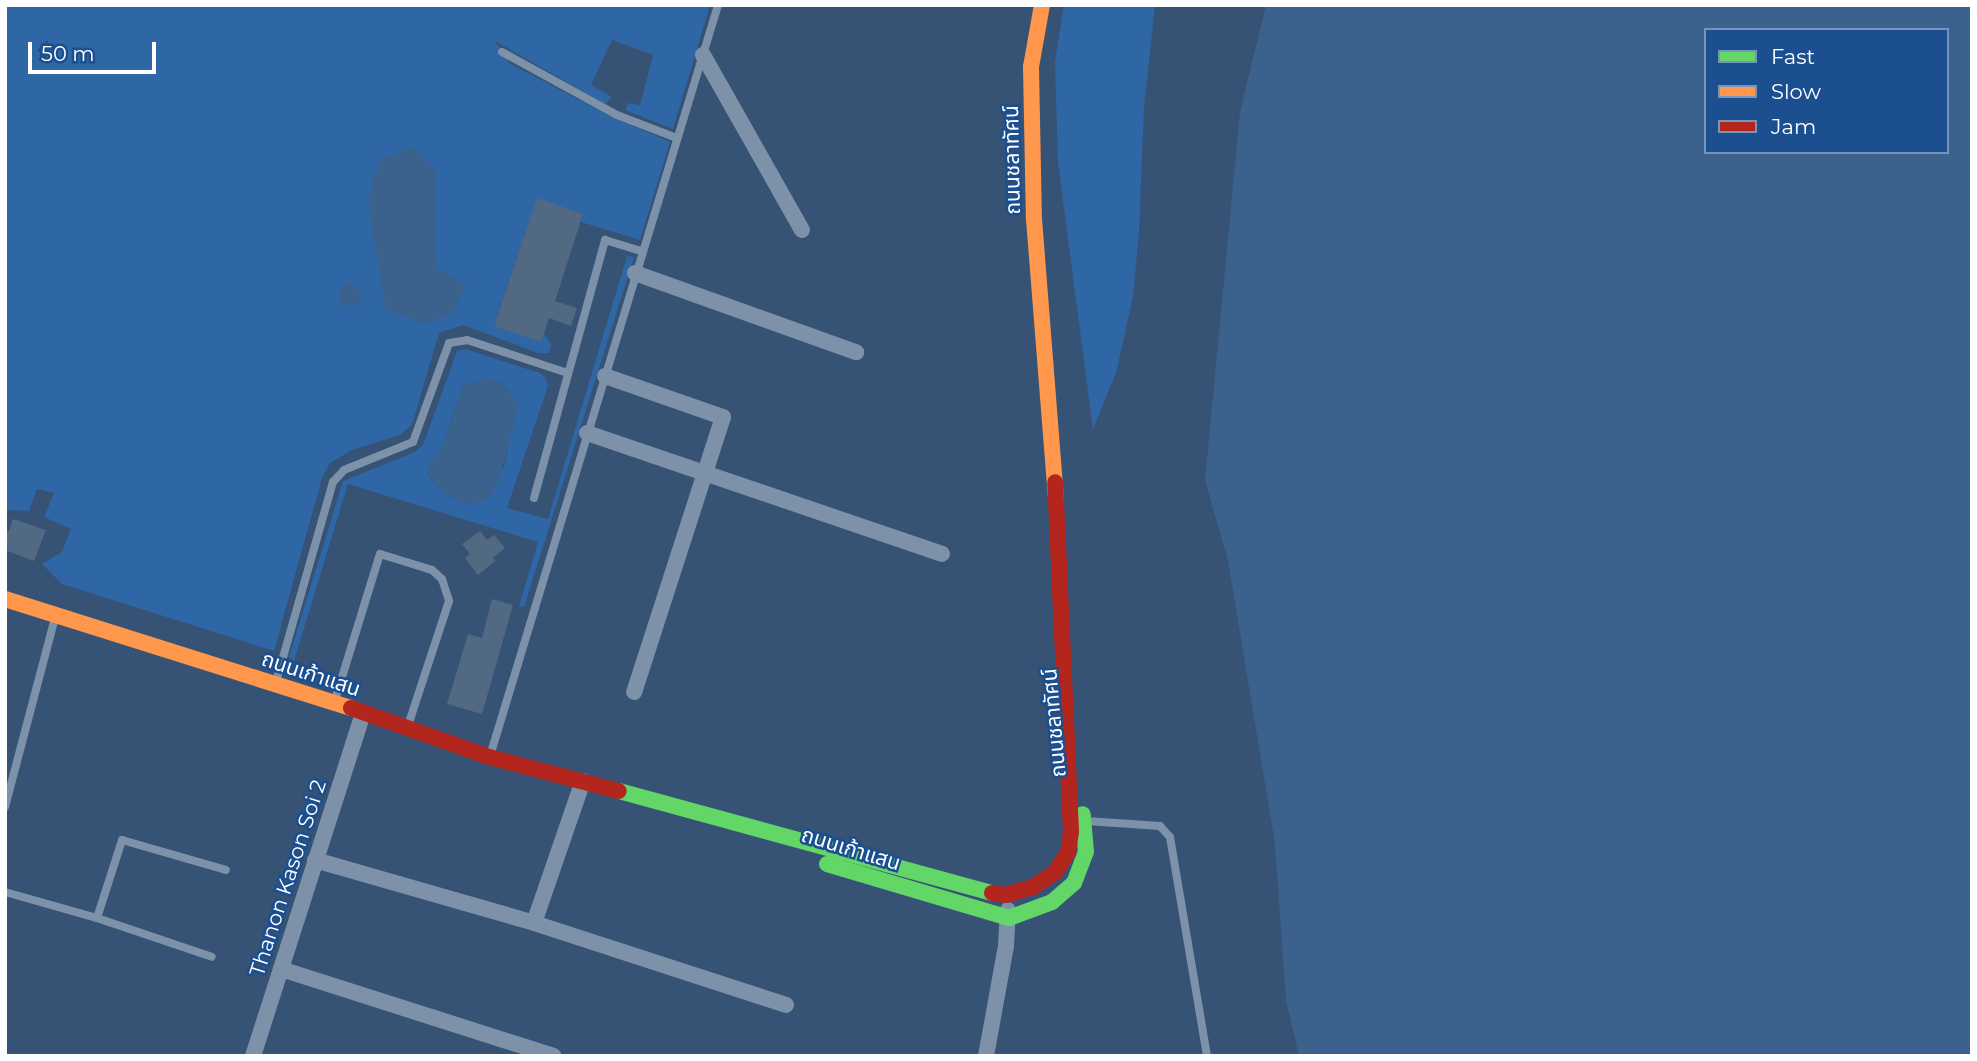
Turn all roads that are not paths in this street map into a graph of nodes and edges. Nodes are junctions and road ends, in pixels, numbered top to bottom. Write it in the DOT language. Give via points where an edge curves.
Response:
graph roads {
  1 [pos="718,5"];
  2 [pos="1042,5"];
  3 [pos="502,52"];
  4 [pos="703,55"];
  5 [pos="677,138"];
  6 [pos="803,230"];
  7 [pos="642,251"];
  8 [pos="635,273"];
  9 [pos="856,352"];
  10 [pos="568,373"];
  11 [pos="605,376"];
  12 [pos="587,433"];
  13 [pos="707,476"];
  14 [pos="1055,482"];
  15 [pos="534,498"];
  16 [pos="942,554"];
  17 [pos="5,599"];
  18 [pos="56,615"];
  19 [pos="276,685"];
  20 [pos="634,692"];
  21 [pos="334,703"];
  22 [pos="363,713"];
  23 [pos="408,726"];
  24 [pos="489,757"];
  25 [pos="583,781"];
  26 [pos="605,787"];
  27 [pos="5,807"];
  28 [pos="1084,821"];
  29 [pos="315,860"];
  30 [pos="226,870"];
  31 [pos="5,892"];
  32 [pos="1006,895"];
  33 [pos="97,918"];
  34 [pos="1009,918"];
  35 [pos="534,923"];
  36 [pos="212,957"];
  37 [pos="281,969"];
  38 [pos="786,1005"];
  39 [pos="986,1055"];
  40 [pos="253,1056"];
  41 [pos="553,1056"];
  42 [pos="1207,1056"];
  1 -- 4 [label="lane"];
  2 -- 14 [label="main road, ถนนชลาทัศน์" via="1031,67 1034,219"];
  3 -- 5 [label="lane" via="617,115"];
  4 -- 5 [label="lane"];
  4 -- 6 [label="street"];
  5 -- 7 [label="lane"];
  7 -- 8 [label="lane"];
  7 -- 10 [label="lane" via="605,240"];
  8 -- 9 [label="street"];
  8 -- 11 [label="lane"];
  10 -- 15 [label="lane"];
  10 -- 19 [label="lane" via="467,340 449,343 413,442 344,470 333,482"];
  11 -- 12 [label="lane"];
  11 -- 13 [label="street" via="723,417"];
  12 -- 13 [label="street"];
  12 -- 24 [label="lane"];
  13 -- 16 [label="street"];
  13 -- 20 [label="street"];
  14 -- 28 [label="main road, ถนนชลาทัศน์"];
  14 -- 32 [label="main road, ถนนชลาทัศน์" via="1071,831 1068,853 1055,872 1033,887"];
  17 -- 18 [label="main road, ถนนเก้าแสน"];
  18 -- 19 [label="main road, ถนนเก้าแสน"];
  18 -- 27 [label="lane"];
  19 -- 21 [label="main road, ถนนเก้าแสน"];
  21 -- 22 [label="main road, ถนนเก้าแสน"];
  21 -- 23 [label="lane" via="380,554 432,570 442,579 449,601"];
  22 -- 23 [label="main road, ถนนเก้าแสน"];
  22 -- 29 [label="street, Thanon Kason Soi 2"];
  23 -- 24 [label="main road, ถนนเก้าแสน"];
  24 -- 25 [label="main road, ถนนเก้าแสน"];
  25 -- 26 [label="main road, ถนนเก้าแสน"];
  25 -- 35 [label="street"];
  26 -- 32 [label="main road, ถนนเก้าแสน"];
  26 -- 34 [label="main road, ถนนเก้าแสน" via="646,810"];
  28 -- 34 [label="main road, ถนนชลาทัศน์" via="1086,852 1074,883 1052,902"];
  28 -- 42 [label="lane" via="1160,826 1170,837"];
  29 -- 35 [label="street"];
  29 -- 37 [label="street, Thanon Kason Soi 2"];
  30 -- 33 [label="lane" via="122,840"];
  31 -- 33 [label="lane"];
  32 -- 34 [label="street"];
  33 -- 36 [label="lane"];
  34 -- 39 [label="street"];
  35 -- 38 [label="street"];
  37 -- 40 [label="street, Thanon Kason Soi 2"];
  37 -- 41 [label="street"];
}
